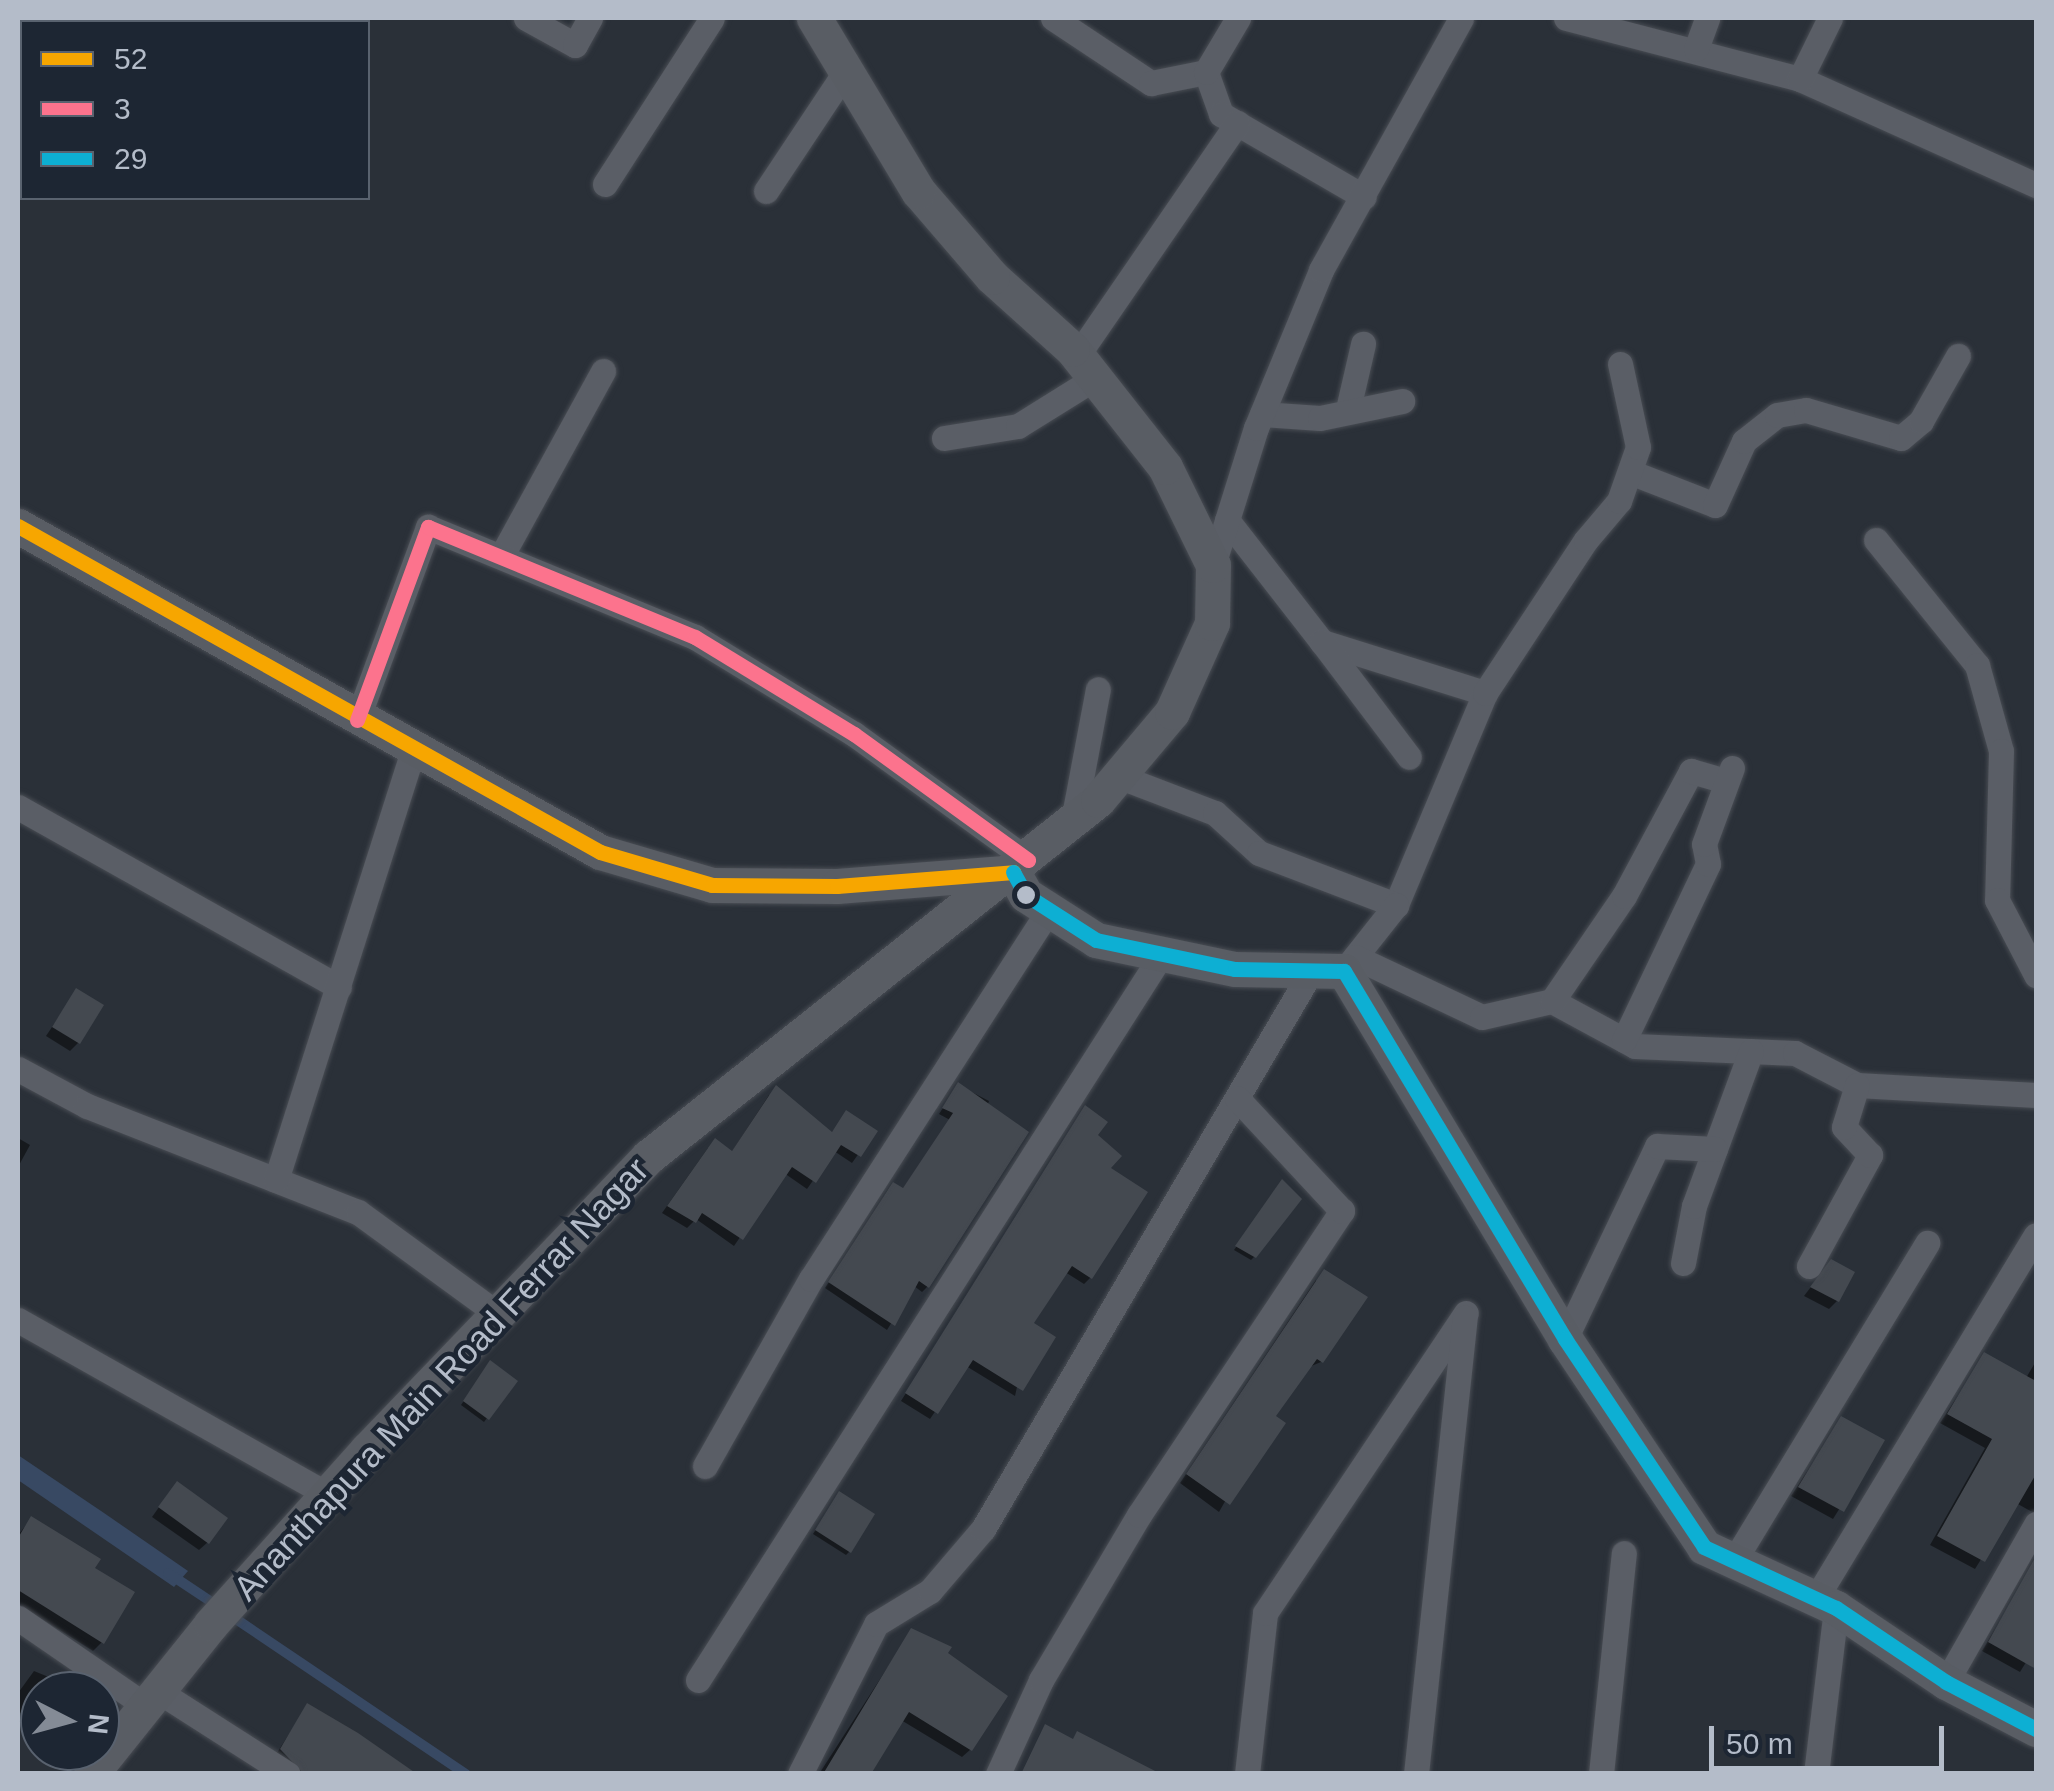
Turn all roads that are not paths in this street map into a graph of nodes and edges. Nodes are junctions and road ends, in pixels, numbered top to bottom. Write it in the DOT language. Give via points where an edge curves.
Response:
graph roads {
  1 [pos="526,18"];
  2 [pos="590,18"];
  3 [pos="712,18"];
  4 [pos="814,18"];
  5 [pos="1053,18"];
  6 [pos="1238,18"];
  7 [pos="1461,18"];
  8 [pos="1566,18"];
  9 [pos="1708,18"];
  10 [pos="1830,18"];
  11 [pos="1696,49"];
  12 [pos="846,72"];
  13 [pos="1206,72"];
  14 [pos="1800,79"];
  15 [pos="1237,123"];
  16 [pos="605,184"];
  17 [pos="2036,185"];
  18 [pos="766,190"];
  19 [pos="1364,197"];
  20 [pos="1363,344"];
  21 [pos="1958,356"];
  22 [pos="1620,364"];
  23 [pos="1086,367"];
  24 [pos="603,372"];
  25 [pos="1402,401"];
  26 [pos="1348,409"];
  27 [pos="1262,414"];
  28 [pos="944,438"];
  29 [pos="1630,472"];
  30 [pos="1227,520"];
  31 [pos="18,526"];
  32 [pos="1876,540"];
  33 [pos="502,555"];
  34 [pos="1213,565"];
  35 [pos="1322,642"];
  36 [pos="1098,689"];
  37 [pos="1485,693"];
  38 [pos="357,720"];
  39 [pos="412,752"];
  40 [pos="1409,757"];
  41 [pos="1118,776"];
  42 [pos="18,808"];
  43 [pos="1073,821"];
  44 [pos="1020,866"];
  45 [pos="1396,905"];
  46 [pos="1050,910"];
  47 [pos="1162,954"];
  48 [pos="1337,966"];
  49 [pos="2036,975"];
  50 [pos="339,987"];
  51 [pos="1552,1001"];
  52 [pos="1624,1040"];
  53 [pos="1751,1050"];
  54 [pos="18,1069"];
  55 [pos="1857,1085"];
  56 [pos="2036,1095"];
  57 [pos="1237,1098"];
  58 [pos="1715,1149"];
  59 [pos="276,1180"];
  60 [pos="2036,1235"];
  61 [pos="1927,1243"];
  62 [pos="1683,1263"];
  63 [pos="1809,1266"];
  64 [pos="496,1312"];
  65 [pos="18,1320"];
  66 [pos="1564,1338"];
  67 [pos="705,1466"];
  68 [pos="328,1495"];
  69 [pos="2036,1524"];
  70 [pos="1624,1553"];
  71 [pos="1732,1564"];
  72 [pos="1826,1603"];
  73 [pos="18,1618"];
  74 [pos="698,1680"];
  75 [pos="1946,1682"];
  76 [pos="152,1698"];
  77 [pos="2036,1730"];
  78 [pos="92,1774"];
  79 [pos="288,1774"];
  80 [pos="800,1774"];
  81 [pos="998,1774"];
  82 [pos="1247,1774"];
  83 [pos="1416,1774"];
  84 [pos="1600,1774"];
  85 [pos="1816,1774"];
  1 -- 2 [label="street" via="575,46"];
  3 -- 16 [label="street"];
  4 -- 12 [label="main road"];
  5 -- 13 [label="street" via="1152,83"];
  6 -- 13 [label="street"];
  7 -- 19 [label="street"];
  8 -- 11 [label="street"];
  9 -- 11 [label="street"];
  10 -- 14 [label="street"];
  11 -- 14 [label="street"];
  12 -- 18 [label="street"];
  12 -- 23 [label="main road" via="918,191 992,277"];
  13 -- 15 [label="street" via="1221,114"];
  14 -- 17 [label="street"];
  15 -- 19 [label="street"];
  15 -- 23 [label="street"];
  19 -- 27 [label="street" via="1321,270"];
  20 -- 26 [label="street"];
  21 -- 29 [label="street" via="1920,421 1902,438 1806,410 1777,415 1744,441 1715,505"];
  22 -- 29 [label="street" via="1638,448"];
  23 -- 28 [label="street" via="1018,426"];
  23 -- 34 [label="main road" via="1165,468"];
  24 -- 33 [label="street"];
  25 -- 26 [label="street"];
  26 -- 27 [label="street" via="1320,418"];
  27 -- 30 [label="street"];
  29 -- 37 [label="street" via="1619,501"];
  30 -- 34 [label="street"];
  30 -- 35 [label="street"];
  31 -- 38 [label="main road"];
  32 -- 49 [label="street" via="1982,677 2001,751 1997,900"];
  33 -- 38 [label="street" via="428,527"];
  33 -- 44 [label="street" via="695,638 854,734"];
  34 -- 41 [label="main road, Ananthapura Main Road Ferrar Nagar" via="1212,623 1172,712"];
  35 -- 37 [label="street"];
  35 -- 40 [label="street"];
  36 -- 43 [label="street"];
  37 -- 45 [label="street"];
  38 -- 39 [label="main road"];
  39 -- 44 [label="main road" via="600,852 712,885 837,886"];
  39 -- 50 [label="street"];
  41 -- 43 [label="main road, Ananthapura Main Road Ferrar Nagar"];
  41 -- 45 [label="street" via="1215,813 1259,852"];
  42 -- 50 [label="street"];
  43 -- 44 [label="main road, Ananthapura Main Road Ferrar Nagar"];
  44 -- 46 [label="main road" via="1026,895"];
  44 -- 64 [label="main road, Ananthapura Main Road Ferrar Nagar" via="648,1156"];
  45 -- 48 [label="street"];
  46 -- 47 [label="main road" via="1096,940"];
  46 -- 67 [label="street" via="811,1279"];
  47 -- 48 [label="main road" via="1234,969"];
  47 -- 74 [label="street"];
  48 -- 51 [label="street" via="1482,1016"];
  48 -- 57 [label="street"];
  48 -- 66 [label="main road"];
  50 -- 59 [label="street"];
  51 -- 52 [label="street"];
  51 -- 52 [label="street" via="1624,896 1691,772 1730,774 1704,844 1708,864"];
  52 -- 53 [label="street" via="1635,1046"];
  53 -- 55 [label="street" via="1795,1053"];
  53 -- 58 [label="street"];
  54 -- 59 [label="street" via="86,1106"];
  55 -- 56 [label="street"];
  55 -- 63 [label="street" via="1844,1128 1870,1155"];
  57 -- 80 [label="street" via="983,1529 930,1591 876,1624"];
  57 -- 81 [label="street" via="1342,1211 1139,1515 1041,1680"];
  58 -- 62 [label="street"];
  58 -- 66 [label="street" via="1656,1146"];
  59 -- 64 [label="street" via="358,1212"];
  60 -- 72 [label="street"];
  61 -- 71 [label="street"];
  64 -- 68 [label="main road, Ananthapura Main Road Ferrar Nagar"];
  65 -- 68 [label="street"];
  66 -- 71 [label="main road" via="1704,1547"];
  68 -- 76 [label="main road, Ananthapura Main Road Ferrar Nagar"];
  69 -- 75 [label="street"];
  70 -- 84 [label="street"];
  71 -- 72 [label="main road"];
  72 -- 75 [label="main road"];
  72 -- 85 [label="street"];
  73 -- 76 [label="street"];
  75 -- 77 [label="main road"];
  76 -- 78 [label="main road, Ananthapura Main Road Ferrar Nagar"];
  76 -- 79 [label="street"];
  82 -- 83 [label="street" via="1265,1613 1466,1313"];
}
